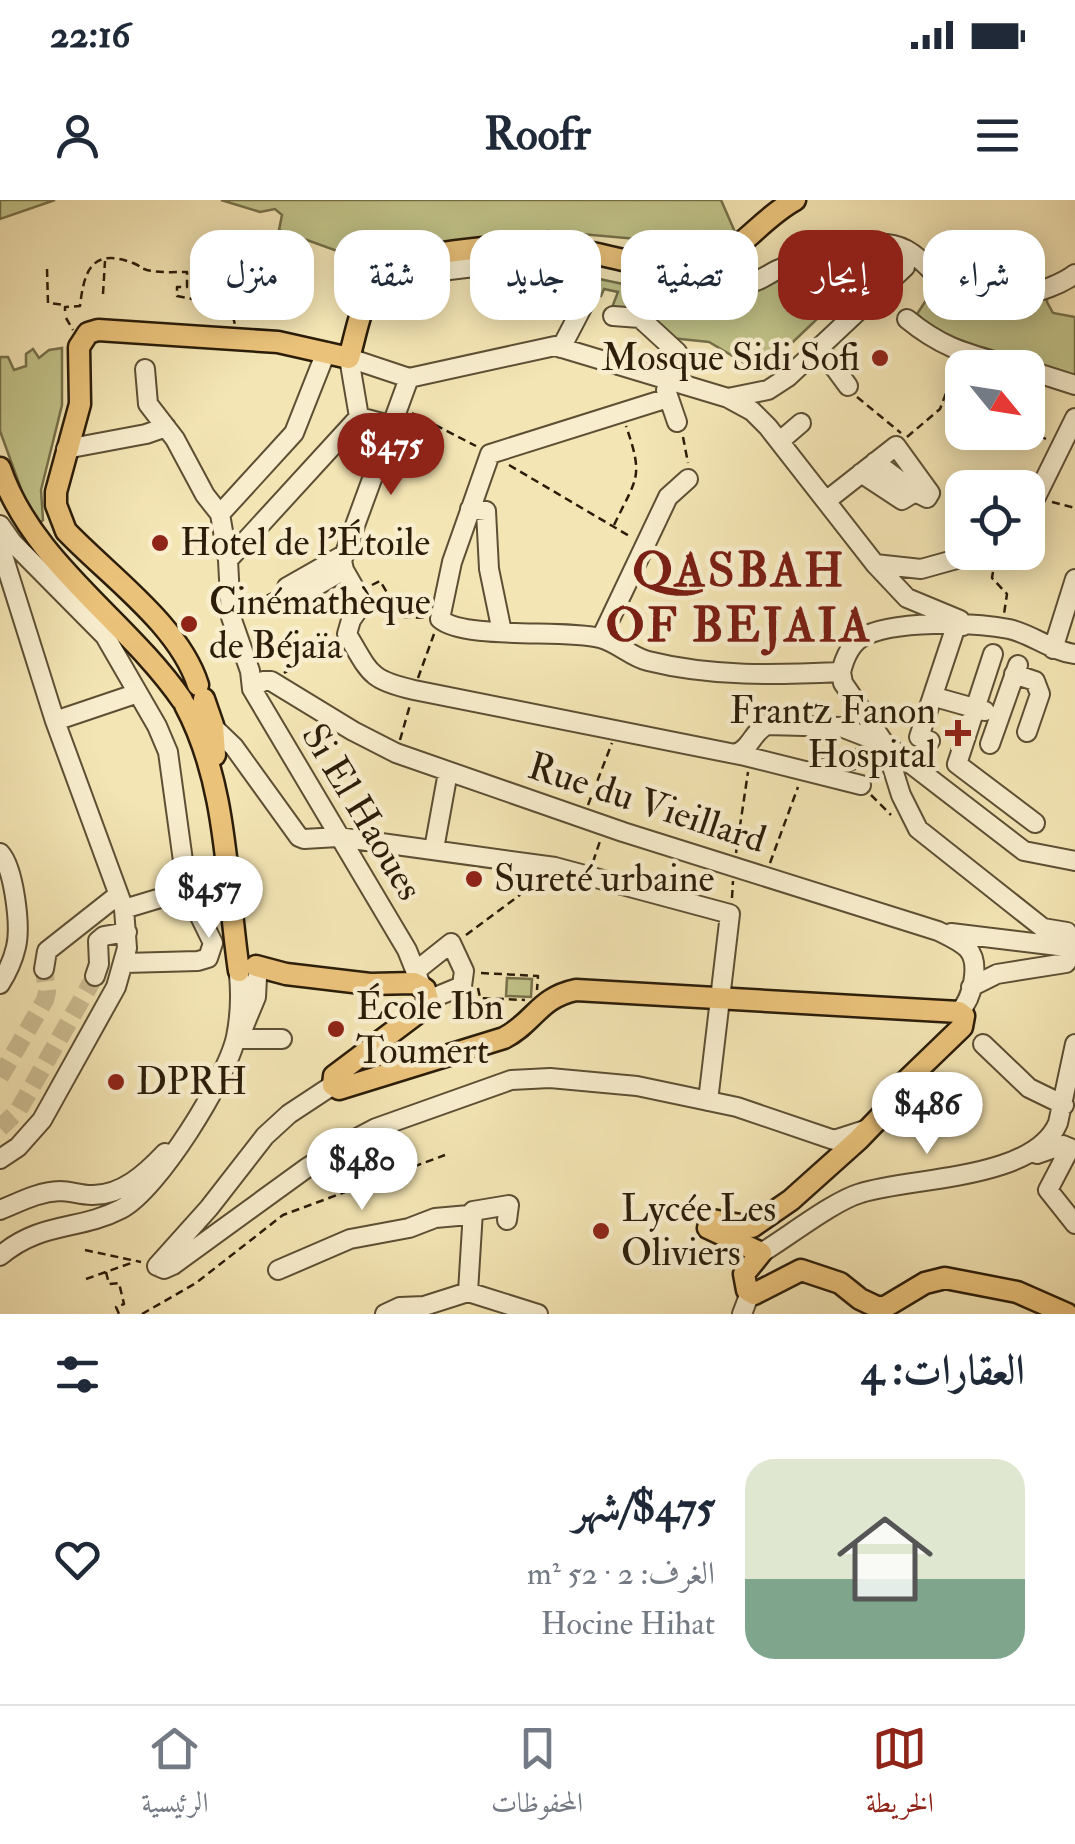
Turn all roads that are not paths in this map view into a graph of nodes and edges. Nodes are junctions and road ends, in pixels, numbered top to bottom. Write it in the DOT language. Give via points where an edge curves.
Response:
graph roads {
  1 [pos="795,200"];
  2 [pos="756,230"];
  3 [pos="621,257"];
  4 [pos="910,262"];
  5 [pos="1075,274"];
  6 [pos="758,280"];
  7 [pos="614,316"];
  8 [pos="907,319"];
  9 [pos="576,320"];
  10 [pos="561,348"];
  11 [pos="820,348"];
  12 [pos="954,350"];
  13 [pos="326,352"];
  14 [pos="349,358"];
  15 [pos="145,369"];
  16 [pos="1045,375"];
  17 [pos="408,378"];
  18 [pos="1075,385"];
  19 [pos="848,386"];
  20 [pos="670,387"];
  21 [pos="735,399"];
  22 [pos="360,417"];
  23 [pos="1075,418"];
  24 [pos="677,422"];
  25 [pos="801,423"];
  26 [pos="393,426"];
  27 [pos="166,427"];
  28 [pos="780,441"];
  29 [pos="66,450"];
  30 [pos="0,468"];
  31 [pos="868,468"];
  32 [pos="1045,476"];
  33 [pos="688,480"];
  34 [pos="826,501"];
  35 [pos="470,509"];
  36 [pos="220,514"];
  37 [pos="0,525"];
  38 [pos="0,546"];
  39 [pos="228,560"];
  40 [pos="344,562"];
  41 [pos="945,562"];
  42 [pos="875,564"];
  43 [pos="1075,579"];
  44 [pos="287,586"];
  45 [pos="502,632"];
  46 [pos="956,632"];
  47 [pos="170,636"];
  48 [pos="600,638"];
  49 [pos="993,654"];
  50 [pos="1066,654"];
  51 [pos="151,659"];
  52 [pos="841,672"];
  53 [pos="251,680"];
  54 [pos="138,693"];
  55 [pos="189,693"];
  56 [pos="942,699"];
  57 [pos="975,708"];
  58 [pos="1000,716"];
  59 [pos="55,721"];
  60 [pos="862,726"];
  61 [pos="1028,732"];
  62 [pos="930,741"];
  63 [pos="884,744"];
  64 [pos="990,744"];
  65 [pos="224,750"];
  66 [pos="743,756"];
  67 [pos="854,759"];
  68 [pos="923,761"];
  69 [pos="957,764"];
  70 [pos="808,771"];
  71 [pos="448,772"];
  72 [pos="214,782"];
  73 [pos="861,786"];
  74 [pos="943,789"];
  75 [pos="1035,824"];
  76 [pos="338,837"];
  77 [pos="434,848"];
  78 [pos="0,853"];
  79 [pos="1075,861"];
  80 [pos="187,890"];
  81 [pos="121,902"];
  82 [pos="938,931"];
  83 [pos="127,932"];
  84 [pos="1075,948"];
  85 [pos="46,960"];
  86 [pos="125,963"];
  87 [pos="258,975"];
  88 [pos="95,976"];
  89 [pos="0,984"];
  90 [pos="421,987"];
  91 [pos="971,987"];
  92 [pos="721,997"];
  93 [pos="959,1012"];
  94 [pos="236,1039"];
  95 [pos="282,1039"];
  96 [pos="983,1044"];
  97 [pos="1075,1044"];
  98 [pos="333,1085"];
  99 [pos="708,1101"];
  100 [pos="1064,1104"];
  101 [pos="196,1119"];
  102 [pos="868,1130"];
  103 [pos="1073,1150"];
  104 [pos="1013,1159"];
  105 [pos="0,1160"];
  106 [pos="0,1210"];
  107 [pos="474,1211"];
  108 [pos="506,1220"];
  109 [pos="1075,1224"];
  110 [pos="761,1253"];
  111 [pos="0,1256"];
  112 [pos="278,1270"];
  113 [pos="468,1292"];
  114 [pos="752,1293"];
  115 [pos="385,1314"];
  116 [pos="538,1314"];
  117 [pos="742,1314"];
  118 [pos="1066,1314"];
  1 -- 2 [label="main road"];
  3 -- 14 [label="main road" via="541,244 406,260 376,278"];
  4 -- 5 [label="street" via="976,297 1048,289"];
  4 -- 6 [label="street" via="897,245 882,243 838,250"];
  4 -- 11 [label="street"];
  7 -- 20 [label="street" via="640,318 677,352"];
  8 -- 12 [label="street"];
  9 -- 10 [label="street"];
  10 -- 17 [label="street"];
  10 -- 20 [label="street"];
  11 -- 19 [label="street"];
  11 -- 21 [label="street" via="768,390"];
  13 -- 14 [label="main road"];
  13 -- 29 [label="main road" via="301,344 98,330 79,347 80,404"];
  13 -- 36 [label="street" via="294,433"];
  14 -- 17 [label="street"];
  14 -- 22 [label="street"];
  15 -- 27 [label="street" via="148,404"];
  16 -- 18 [label="street"];
  17 -- 26 [label="street"];
  20 -- 21 [label="street"];
  20 -- 24 [label="street"];
  20 -- 35 [label="street" via="622,412 490,454"];
  21 -- 28 [label="street"];
  22 -- 26 [label="street"];
  22 -- 39 [label="street"];
  23 -- 32 [label="street"];
  25 -- 28 [label="street"];
  26 -- 40 [label="street"];
  27 -- 29 [label="street"];
  27 -- 36 [label="street"];
  28 -- 34 [label="street"];
  29 -- 47 [label="main road" via="56,492 60,519"];
  30 -- 51 [label="main road" via="38,539"];
  31 -- 31 [label="street" via="902,500 920,489 896,446"];
  31 -- 34 [label="street"];
  33 -- 48 [label="street" via="668,497"];
  34 -- 42 [label="street"];
  35 -- 45 [label="street" via="486,511 488,569"];
  35 -- 45 [label="street" via="440,619"];
  36 -- 39 [label="street, Si El Haoues"];
  37 -- 54 [label="street" via="105,636"];
  38 -- 59 [label="street"];
  39 -- 53 [label="street, Si El Haoues" via="231,617"];
  40 -- 44 [label="street" via="294,600"];
  40 -- 66 [label="street" via="363,603 347,634 383,683"];
  41 -- 42 [label="street" via="921,569"];
  42 -- 46 [label="street" via="908,598 960,620"];
  43 -- 50 [label="street"];
  45 -- 48 [label="street"];
  46 -- 50 [label="street" via="1010,629"];
  46 -- 52 [label="street" via="920,622 862,637"];
  46 -- 56 [label="street"];
  46 -- 62 [label="street" via="919,737"];
  47 -- 51 [label="main road"];
  47 -- 55 [label="main road"];
  48 -- 52 [label="street" via="647,661 708,671"];
  49 -- 57 [label="street"];
  51 -- 55 [label="main road"];
  52 -- 60 [label="street"];
  53 -- 71 [label="street, Rue du Vieillard" via="271,681 353,731"];
  53 -- 76 [label="street, Si El Haoues"];
  54 -- 59 [label="street"];
  54 -- 80 [label="street" via="168,752"];
  55 -- 65 [label="main road"];
  55 -- 72 [label="main road"];
  56 -- 57 [label="street"];
  56 -- 62 [label="street"];
  57 -- 58 [label="street"];
  57 -- 69 [label="street"];
  58 -- 61 [label="street" via="1016,670 1035,680 1040,694"];
  58 -- 64 [label="street"];
  59 -- 81 [label="street"];
  60 -- 63 [label="street"];
  60 -- 66 [label="street" via="772,724 761,728"];
  62 -- 68 [label="street"];
  63 -- 74 [label="street"];
  63 -- 84 [label="street" via="918,829 1043,928 1067,932"];
  65 -- 72 [label="main road"];
  65 -- 76 [label="street" via="299,837"];
  66 -- 70 [label="street"];
  67 -- 70 [label="street"];
  69 -- 74 [label="street"];
  69 -- 75 [label="street"];
  70 -- 73 [label="street"];
  71 -- 77 [label="street"];
  71 -- 82 [label="street, Rue du Vieillard"];
  72 -- 87 [label="main road" via="232,926"];
  74 -- 79 [label="street" via="1024,851"];
  76 -- 77 [label="street"];
  76 -- 90 [label="street, Si El Haoues"];
  77 -- 92 [label="street" via="555,867 730,914"];
  78 -- 89 [label="street" via="18,932"];
  80 -- 81 [label="street"];
  80 -- 86 [label="street" via="212,954 198,961"];
  81 -- 83 [label="street"];
  81 -- 85 [label="street"];
  82 -- 84 [label="street"];
  82 -- 91 [label="street, Rue du Vieillard" via="971,952"];
  83 -- 86 [label="street"];
  83 -- 88 [label="street" via="98,941"];
  84 -- 91 [label="street" via="1066,962 998,974"];
  86 -- 105 [label="street" via="42,1120"];
  87 -- 90 [label="main road"];
  87 -- 94 [label="street"];
  87 -- 94 [label="street" via="240,1004"];
  90 -- 90 [label="street" via="440,995 463,978 451,943"];
  90 -- 98 [label="main road" via="336,1074"];
  91 -- 93 [label="street"];
  92 -- 93 [label="main road"];
  92 -- 98 [label="main road" via="581,990 554,996 538,1004 519,1029 491,1043 348,1088"];
  92 -- 99 [label="street"];
  93 -- 102 [label="main road" via="962,1027 904,1083"];
  94 -- 95 [label="street"];
  94 -- 101 [label="street"];
  96 -- 100 [label="street" via="1029,1088"];
  97 -- 100 [label="street"];
  98 -- 99 [label="street" via="265,1136 157,1266 173,1265 308,1166 376,1128 511,1080 637,1086"];
  99 -- 102 [label="street" via="834,1140"];
  100 -- 104 [label="street" via="1048,1141"];
  101 -- 106 [label="street" via="124,1187 93,1196 61,1191 28,1197"];
  101 -- 111 [label="street" via="137,1200 109,1215 38,1232"];
  102 -- 110 [label="main road" via="764,1220 752,1226 709,1222 711,1230"];
  103 -- 104 [label="street" via="1063,1145"];
  103 -- 109 [label="street" via="1048,1190"];
  104 -- 110 [label="street" via="972,1174 860,1193"];
  107 -- 108 [label="street" via="510,1205"];
  107 -- 112 [label="street" via="350,1239"];
  107 -- 113 [label="street"];
  110 -- 114 [label="main road" via="744,1274"];
  113 -- 115 [label="street"];
  113 -- 116 [label="street"];
  114 -- 117 [label="street"];
  114 -- 118 [label="main road" via="801,1270 885,1307 945,1278 1017,1292"];
}
